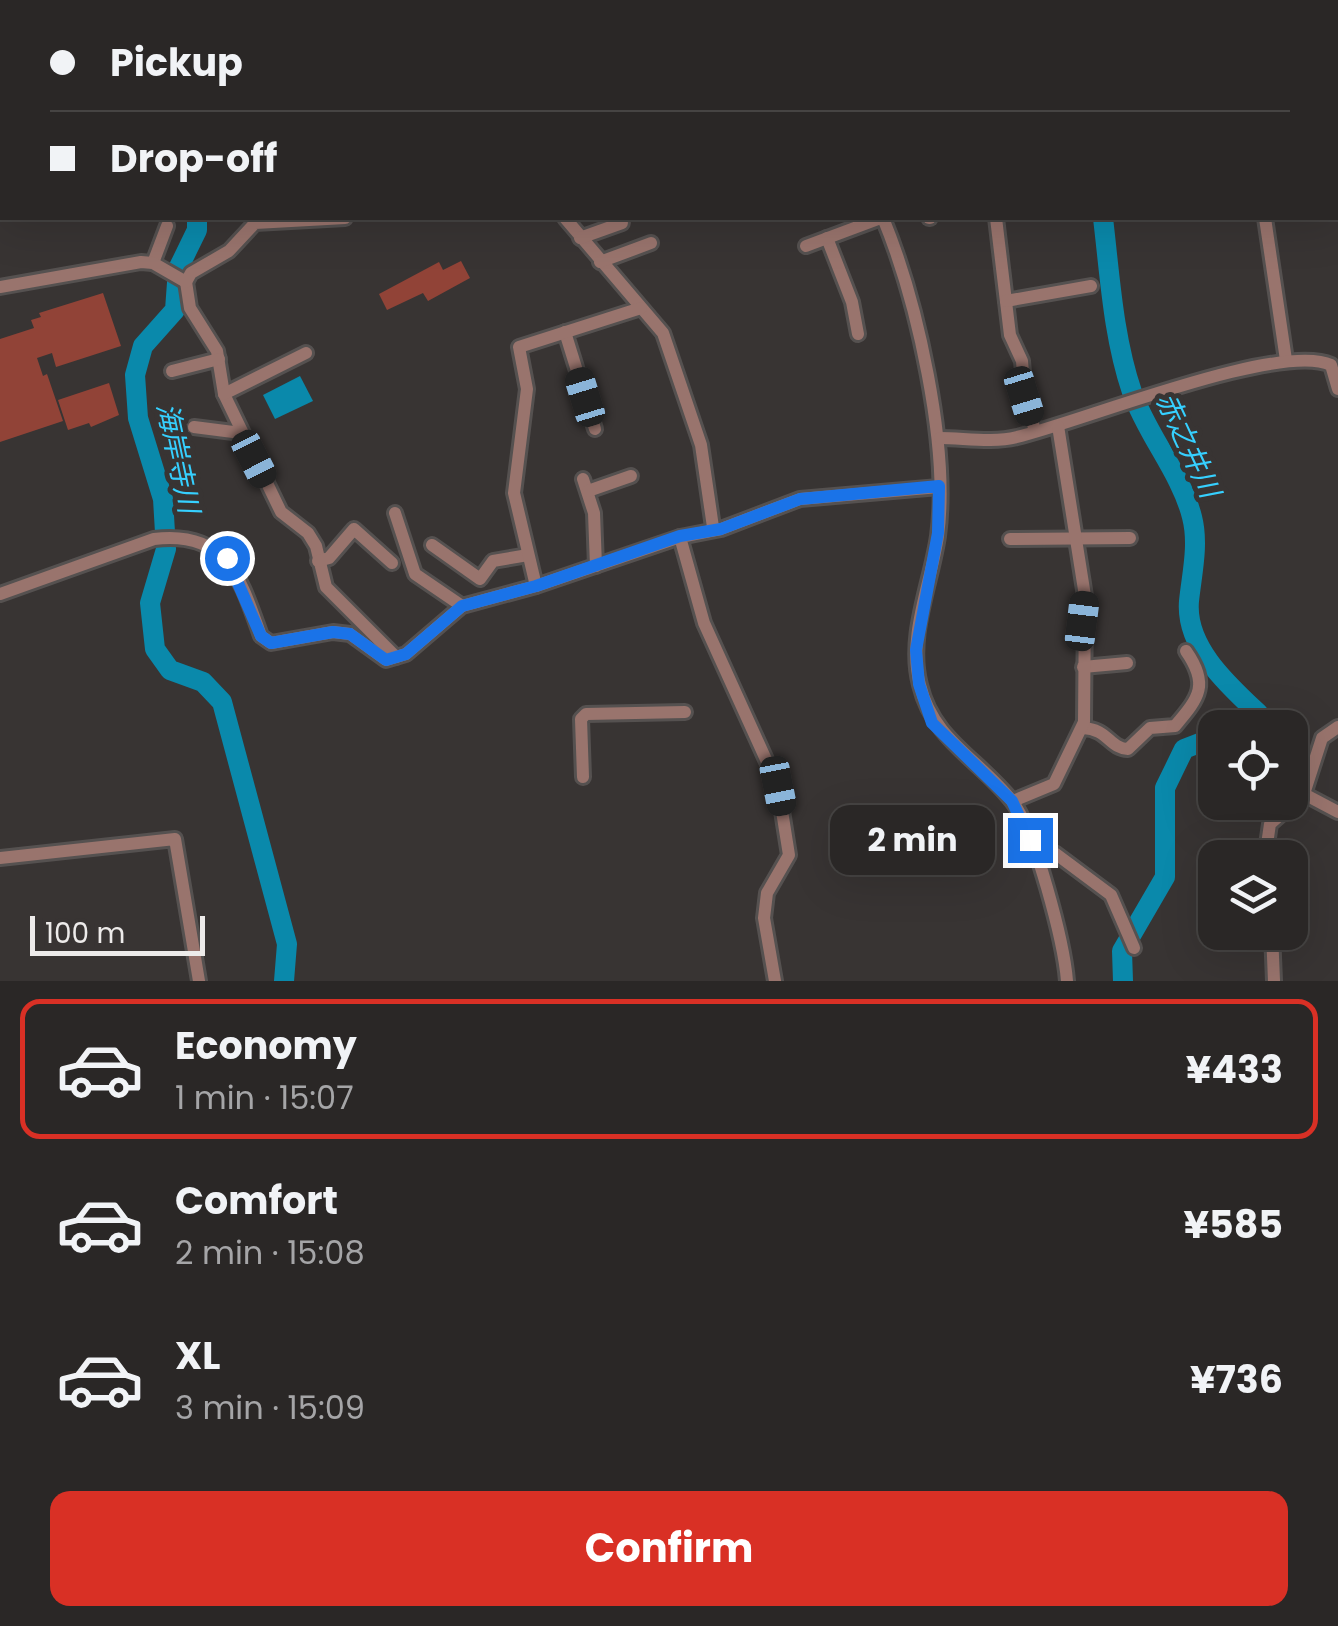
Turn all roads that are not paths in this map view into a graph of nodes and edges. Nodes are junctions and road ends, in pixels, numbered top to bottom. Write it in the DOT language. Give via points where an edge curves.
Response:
graph roads {
  1 [pos="298,220"];
  2 [pos="567,220"];
  3 [pos="876,220"];
  4 [pos="883,220"];
  5 [pos="996,220"];
  6 [pos="1265,220"];
  7 [pos="622,223"];
  8 [pos="166,226"];
  9 [pos="580,238"];
  10 [pos="826,238"];
  11 [pos="651,243"];
  12 [pos="806,246"];
  13 [pos="600,262"];
  14 [pos="153,263"];
  15 [pos="179,277"];
  16 [pos="1,285"];
  17 [pos="1091,286"];
  18 [pos="1006,301"];
  19 [pos="642,308"];
  20 [pos="565,332"];
  21 [pos="858,334"];
  22 [pos="306,353"];
  23 [pos="219,359"];
  24 [pos="1286,360"];
  25 [pos="172,371"];
  26 [pos="1338,389"];
  27 [pos="224,394"];
  28 [pos="1058,426"];
  29 [pos="194,427"];
  30 [pos="595,429"];
  31 [pos="1035,431"];
  32 [pos="241,432"];
  33 [pos="940,438"];
  34 [pos="631,476"];
  35 [pos="939,486"];
  36 [pos="395,513"];
  37 [pos="713,528"];
  38 [pos="680,536"];
  39 [pos="1074,537"];
  40 [pos="1130,538"];
  41 [pos="1010,539"];
  42 [pos="432,545"];
  43 [pos="528,555"];
  44 [pos="318,561"];
  45 [pos="392,563"];
  46 [pos="596,566"];
  47 [pos="536,586"];
  48 [pos="0,594"];
  49 [pos="462,606"];
  50 [pos="1186,651"];
  51 [pos="396,657"];
  52 [pos="1127,664"];
  53 [pos="1083,667"];
  54 [pos="685,712"];
  55 [pos="1338,727"];
  56 [pos="1083,728"];
  57 [pos="583,776"];
  58 [pos="1308,782"];
  59 [pos="1308,796"];
  60 [pos="1012,801"];
  61 [pos="1338,812"];
  62 [pos="1030,840"];
  63 [pos="0,858"];
  64 [pos="1134,948"];
  65 [pos="1273,950"];
  66 [pos="199,981"];
  67 [pos="775,981"];
  68 [pos="1067,981"];
  69 [pos="1274,981"];
  1 -- 15 [label="street" via="255,222 229,251"];
  2 -- 9 [label="street"];
  3 -- 10 [label="street"];
  4 -- 33 [label="street" via="902,263"];
  5 -- 18 [label="street"];
  6 -- 24 [label="street"];
  7 -- 9 [label="street"];
  8 -- 14 [label="street"];
  9 -- 13 [label="street"];
  10 -- 12 [label="street"];
  10 -- 21 [label="street"];
  11 -- 13 [label="street"];
  13 -- 19 [label="street"];
  14 -- 15 [label="street"];
  14 -- 16 [label="street"];
  15 -- 23 [label="street"];
  17 -- 18 [label="street"];
  18 -- 31 [label="street"];
  19 -- 20 [label="street"];
  19 -- 37 [label="street" via="663,333 688,400"];
  20 -- 30 [label="street"];
  20 -- 43 [label="street" via="519,347 528,390 513,480"];
  22 -- 27 [label="street"];
  23 -- 25 [label="street"];
  23 -- 27 [label="street"];
  24 -- 26 [label="street" via="1331,365"];
  24 -- 28 [label="street"];
  27 -- 32 [label="street"];
  28 -- 31 [label="street"];
  28 -- 39 [label="street"];
  29 -- 32 [label="street"];
  31 -- 33 [label="street" via="1004,439"];
  32 -- 44 [label="street" via="281,512 308,533"];
  33 -- 35 [label="street"];
  34 -- 46 [label="street" via="586,485"];
  35 -- 37 [label="street" via="800,499"];
  35 -- 60 [label="street" via="938,533 916,650 919,684 932,723"];
  36 -- 49 [label="street" via="415,574"];
  37 -- 38 [label="street"];
  38 -- 46 [label="street"];
  38 -- 67 [label="street" via="704,623 778,786 789,855 767,894 764,918"];
  39 -- 40 [label="street"];
  39 -- 41 [label="street"];
  39 -- 53 [label="street" via="1085,596"];
  42 -- 43 [label="street" via="480,579 493,561"];
  43 -- 47 [label="street"];
  44 -- 45 [label="street" via="354,530"];
  44 -- 51 [label="street" via="336,599"];
  46 -- 47 [label="street"];
  47 -- 49 [label="street"];
  48 -- 51 [label="street" via="166,538 227,558 261,636 271,643 333,632 359,639 380,659"];
  49 -- 51 [label="street"];
  50 -- 56 [label="street" via="1203,680 1200,697 1176,726 1150,728 1128,750 1097,729"];
  52 -- 53 [label="street"];
  53 -- 56 [label="street"];
  54 -- 57 [label="street" via="586,714"];
  55 -- 58 [label="street" via="1322,738"];
  56 -- 60 [label="street" via="1054,784"];
  59 -- 61 [label="street"];
  60 -- 62 [label="street"];
  62 -- 64 [label="street" via="1111,895"];
  62 -- 68 [label="street"];
  63 -- 66 [label="street" via="175,839"];
  65 -- 69 [label="street"];
}
